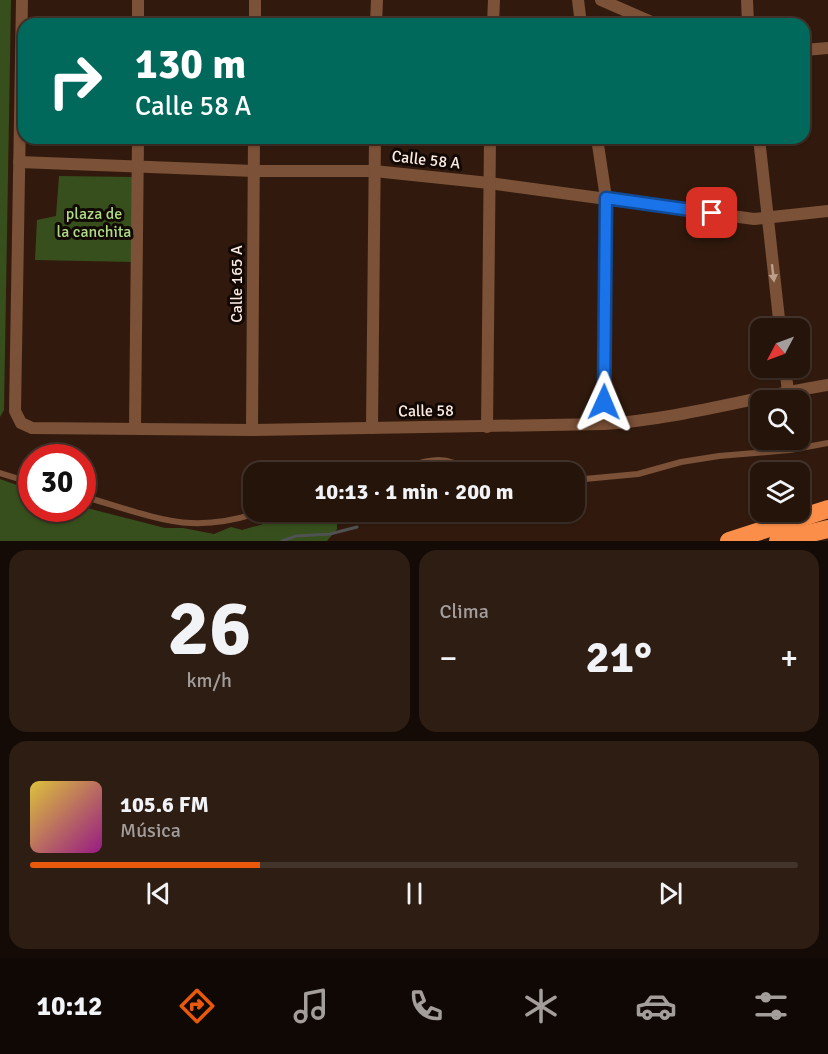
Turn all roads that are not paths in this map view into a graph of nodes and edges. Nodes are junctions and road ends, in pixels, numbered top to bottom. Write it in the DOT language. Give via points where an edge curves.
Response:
graph roads {
  1 [pos="22,0"];
  2 [pos="138,0"];
  3 [pos="255,0"];
  4 [pos="377,0"];
  5 [pos="494,0"];
  6 [pos="578,0"];
  7 [pos="602,0"];
  8 [pos="747,0"];
  9 [pos="22,18"];
  10 [pos="138,18"];
  11 [pos="255,18"];
  12 [pos="376,18"];
  13 [pos="493,18"];
  14 [pos="580,18"];
  15 [pos="642,18"];
  16 [pos="748,18"];
  17 [pos="828,48"];
  18 [pos="810,50"];
  19 [pos="19,144"];
  20 [pos="138,144"];
  21 [pos="254,144"];
  22 [pos="375,144"];
  23 [pos="490,144"];
  24 [pos="598,144"];
  25 [pos="760,144"];
  26 [pos="19,162"];
  27 [pos="138,166"];
  28 [pos="254,171"];
  29 [pos="374,171"];
  30 [pos="489,183"];
  31 [pos="606,198"];
  32 [pos="828,211"];
  33 [pos="766,218"];
  34 [pos="779,318"];
  35 [pos="828,385"];
  36 [pos="799,390"];
  37 [pos="750,400"];
  38 [pos="604,424"];
  39 [pos="487,427"];
  40 [pos="135,428"];
  41 [pos="372,428"];
  42 [pos="252,430"];
  43 [pos="828,442"];
  44 [pos="422,462"];
  45 [pos="454,462"];
  46 [pos="0,473"];
  47 [pos="18,479"];
  48 [pos="585,479"];
  49 [pos="96,500"];
  50 [pos="828,509"];
  51 [pos="243,517"];
  52 [pos="828,529"];
  53 [pos="729,541"];
  54 [pos="778,541"];
  1 -- 9 [label="street"];
  2 -- 10 [label="street"];
  3 -- 11 [label="street"];
  4 -- 12 [label="street"];
  5 -- 13 [label="street"];
  6 -- 14 [label="street"];
  7 -- 15 [label="street"];
  8 -- 16 [label="street"];
  17 -- 18 [label="street"];
  19 -- 26 [label="street"];
  20 -- 27 [label="street"];
  21 -- 28 [label="street, Calle 165 A"];
  22 -- 29 [label="street"];
  23 -- 30 [label="street"];
  24 -- 31 [label="street"];
  25 -- 33 [label="street"];
  26 -- 27 [label="street, Calle 58 A"];
  26 -- 40 [label="street, Calle 58" via="15,411 21,423 32,428"];
  27 -- 28 [label="street, Calle 58 A"];
  27 -- 40 [label="street"];
  28 -- 29 [label="street, Calle 58 A"];
  28 -- 42 [label="street, Calle 165 A"];
  29 -- 30 [label="street, Calle 58 A"];
  29 -- 41 [label="street"];
  30 -- 31 [label="street, Calle 58 A"];
  30 -- 39 [label="street"];
  31 -- 33 [label="street, Calle 58 A"];
  31 -- 38 [label="street"];
  32 -- 33 [label="street, Calle 58 A"];
  33 -- 34 [label="street, one-way"];
  35 -- 36 [label="street, Calle 58"];
  37 -- 38 [label="street, Calle 58" via="656,419"];
  38 -- 39 [label="street, Calle 58"];
  39 -- 41 [label="street, Calle 58"];
  40 -- 42 [label="street, Calle 58"];
  41 -- 42 [label="street, Calle 58"];
  43 -- 48 [label="lane" via="681,462 638,474"];
  44 -- 45 [label="lane"];
  46 -- 47 [label="lane"];
  49 -- 51 [label="lane" via="191,523"];
  50 -- 53 [label="highway"];
  52 -- 54 [label="highway"];
}
